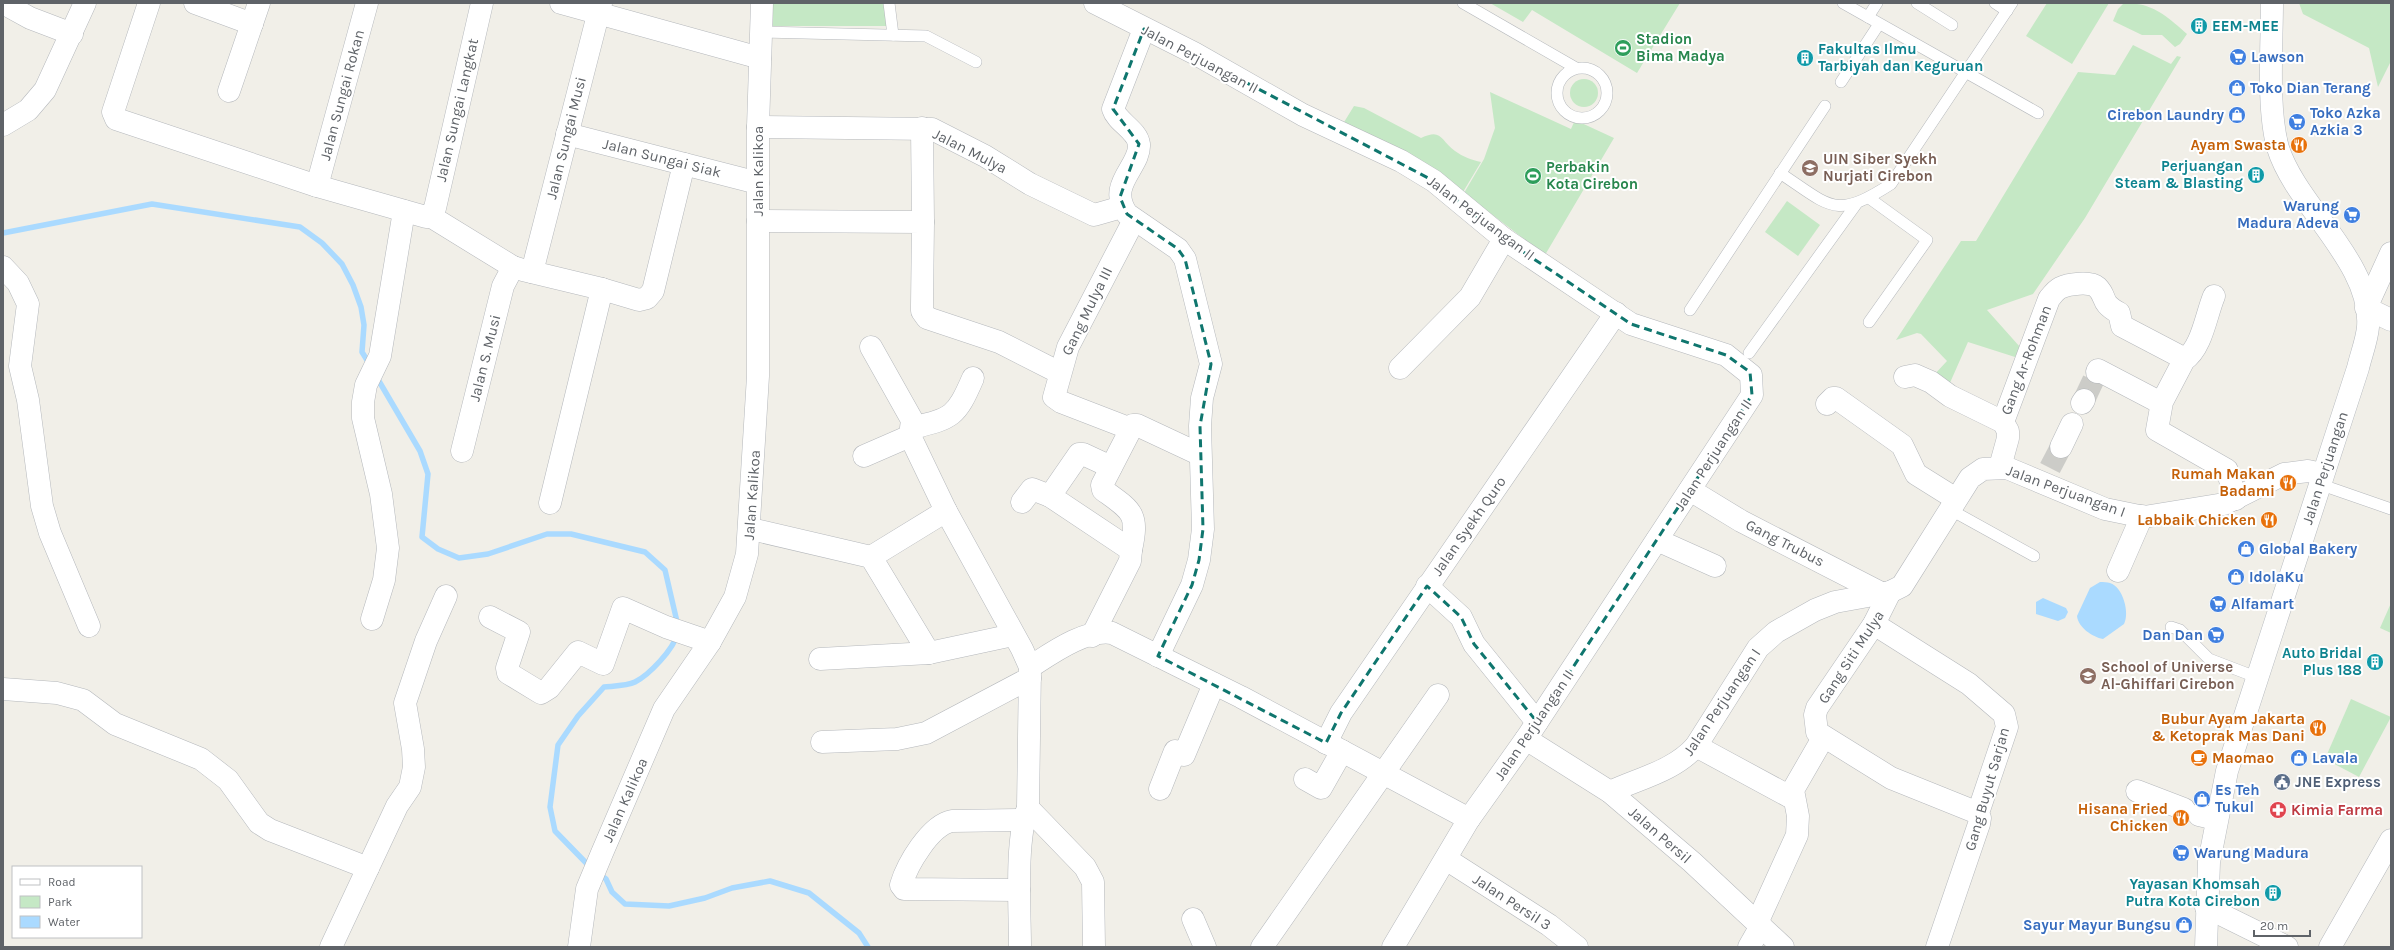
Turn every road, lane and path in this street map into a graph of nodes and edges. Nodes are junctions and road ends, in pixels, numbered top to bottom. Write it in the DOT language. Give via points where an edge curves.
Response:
graph roads {
  1 [pos="3,3"];
  2 [pos="84,3"];
  3 [pos="149,3"];
  4 [pos="195,3"];
  5 [pos="259,3"];
  6 [pos="367,3"];
  7 [pos="482,3"];
  8 [pos="561,3"];
  9 [pos="762,3"];
  10 [pos="889,3"];
  11 [pos="1095,3"];
  12 [pos="1463,3"];
  13 [pos="1843,3"];
  14 [pos="1877,3"];
  15 [pos="1917,3"];
  16 [pos="1995,3"];
  17 [pos="2272,3"];
  18 [pos="2010,7"];
  19 [pos="600,8"];
  20 [pos="32,10"];
  21 [pos="1868,17"];
  22 [pos="252,24"];
  23 [pos="1879,24"];
  24 [pos="1952,25"];
  25 [pos="1144,29"];
  26 [pos="761,32"];
  27 [pos="72,34"];
  28 [pos="893,35"];
  29 [pos="760,58"];
  30 [pos="976,62"];
  31 [pos="1576,68"];
  32 [pos="1966,72"];
  33 [pos="1841,82"];
  34 [pos="229,92"];
  35 [pos="1825,106"];
  36 [pos="2038,113"];
  37 [pos="3,125"];
  38 [pos="758,127"];
  39 [pos="922,128"];
  40 [pos="567,134"];
  41 [pos="684,164"];
  42 [pos="1780,173"];
  43 [pos="758,183"];
  44 [pos="317,186"];
  45 [pos="1868,198"];
  46 [pos="1857,203"];
  47 [pos="404,211"];
  48 [pos="1128,213"];
  49 [pos="430,216"];
  50 [pos="758,221"];
  51 [pos="923,222"];
  52 [pos="1504,239"];
  53 [pos="2391,253"];
  54 [pos="3,267"];
  55 [pos="522,270"];
  56 [pos="602,289"];
  57 [pos="2214,296"];
  58 [pos="2366,308"];
  59 [pos="1690,310"];
  60 [pos="1616,313"];
  61 [pos="2391,320"];
  62 [pos="1869,322"];
  63 [pos="871,347"];
  64 [pos="1750,353"];
  65 [pos="2185,359"];
  66 [pos="1400,368"];
  67 [pos="2097,372"];
  68 [pos="1060,373"];
  69 [pos="1905,377"];
  70 [pos="974,378"];
  71 [pos="2161,403"];
  72 [pos="1828,404"];
  73 [pos="2003,422"];
  74 [pos="2072,424"];
  75 [pos="1131,429"];
  76 [pos="911,432"];
  77 [pos="2061,447"];
  78 [pos="462,451"];
  79 [pos="1199,454"];
  80 [pos="864,456"];
  81 [pos="1111,467"];
  82 [pos="2000,467"];
  83 [pos="2321,479"];
  84 [pos="1690,490"];
  85 [pos="1050,496"];
  86 [pos="2236,499"];
  87 [pos="1022,502"];
  88 [pos="550,503"];
  89 [pos="1952,504"];
  90 [pos="2391,508"];
  91 [pos="946,512"];
  92 [pos="2142,516"];
  93 [pos="751,529"];
  94 [pos="1657,540"];
  95 [pos="1131,550"];
  96 [pos="2034,556"];
  97 [pos="871,557"];
  98 [pos="1715,566"];
  99 [pos="2118,571"];
  100 [pos="1427,586"];
  101 [pos="1886,593"];
  102 [pos="446,596"];
  103 [pos="490,617"];
  104 [pos="372,619"];
  105 [pos="1874,624"];
  106 [pos="89,626"];
  107 [pos="2171,627"];
  108 [pos="1013,635"];
  109 [pos="1092,636"];
  110 [pos="710,642"];
  111 [pos="929,653"];
  112 [pos="1158,656"];
  113 [pos="820,659"];
  114 [pos="1030,672"];
  115 [pos="2256,676"];
  116 [pos="1214,684"];
  117 [pos="3,689"];
  118 [pos="1438,695"];
  119 [pos="1532,730"];
  120 [pos="1823,738"];
  121 [pos="822,742"];
  122 [pos="1696,746"];
  123 [pos="1334,747"];
  124 [pos="1384,773"];
  125 [pos="1305,779"];
  126 [pos="1160,789"];
  127 [pos="2137,791"];
  128 [pos="1610,792"];
  129 [pos="1794,799"];
  130 [pos="1026,814"];
  131 [pos="1978,814"];
  132 [pos="2200,814"];
  133 [pos="1469,819"];
  134 [pos="2391,840"];
  135 [pos="1446,859"];
  136 [pos="368,868"];
  137 [pos="1019,890"];
  138 [pos="2206,907"];
  139 [pos="1193,919"];
  140 [pos="1759,925"];
  141 [pos="331,947"];
  142 [pos="578,947"];
  143 [pos="1020,947"];
  144 [pos="1094,947"];
  145 [pos="1205,947"];
  146 [pos="1262,947"];
  147 [pos="1394,947"];
  148 [pos="1577,947"];
  149 [pos="1749,947"];
  150 [pos="1782,947"];
  151 [pos="1937,947"];
  152 [pos="2206,947"];
  153 [pos="2286,947"];
  154 [pos="2330,947"];
  1 -- 20 [label="street"];
  2 -- 27 [label="street"];
  3 -- 44 [label="street" via="113,112 116,119"];
  4 -- 22 [label="street"];
  5 -- 22 [label="street"];
  6 -- 44 [label="street, Jalan Sungai Rokan"];
  7 -- 49 [label="street, Jalan Sungai Langkat" via="435,208"];
  8 -- 19 [label="street"];
  9 -- 26 [label="street, Jalan Kalikoa"];
  10 -- 28 [label="lane"];
  11 -- 25 [label="street, Jalan Perjuangan II"];
  12 -- 31 [label="lane"];
  13 -- 21 [label="lane"];
  14 -- 21 [label="lane"];
  15 -- 24 [label="lane"];
  16 -- 18 [label="lane"];
  17 -- 58 [label="street, Jalan Perjuangan" via="2274,129 2279,149 2301,192 2344,254 2359,282"];
  18 -- 32 [label="lane"];
  19 -- 29 [label="street"];
  19 -- 40 [label="street, Jalan Sungai Musi"];
  20 -- 27 [label="street"];
  21 -- 23 [label="lane"];
  22 -- 34 [label="street"];
  23 -- 32 [label="lane"];
  23 -- 33 [label="lane"];
  25 -- 48 [label="street" via="1113,109 1115,116 1136,137 1139,144 1120,197"];
  25 -- 52 [label="street, Jalan Perjuangan II" via="1194,53 1303,115 1401,161 1434,181"];
  26 -- 28 [label="lane"];
  26 -- 29 [label="street, Jalan Kalikoa"];
  27 -- 37 [label="street" via="51,80 34,104"];
  28 -- 30 [label="lane" via="926,36"];
  29 -- 38 [label="street, Jalan Kalikoa"];
  31 -- 31 [label="lane" via="1595,71 1607,86 1604,106 1588,117 1578,118 1569,114 1558,99 1557,89 1561,79 1567,72"];
  32 -- 36 [label="lane"];
  32 -- 45 [label="lane" via="1891,184"];
  35 -- 42 [label="lane"];
  38 -- 39 [label="street, Jalan Mulya"];
  38 -- 43 [label="street, Jalan Kalikoa"];
  39 -- 48 [label="street, Jalan Mulya" via="932,130 985,156 1030,184 1094,215"];
  39 -- 51 [label="street"];
  40 -- 41 [label="street, Jalan Sungai Siak"];
  40 -- 55 [label="street, Jalan Sungai Musi"];
  41 -- 43 [label="street, Jalan Sungai Siak"];
  41 -- 56 [label="street" via="652,293 647,298 639,300"];
  42 -- 46 [label="lane" via="1828,205 1838,207"];
  42 -- 59 [label="lane"];
  43 -- 50 [label="street, Jalan Kalikoa"];
  44 -- 47 [label="street"];
  45 -- 46 [label="lane"];
  45 -- 62 [label="lane" via="1927,238"];
  46 -- 64 [label="lane"];
  47 -- 49 [label="street"];
  47 -- 104 [label="street" via="380,356 366,385 363,418 381,494 388,548 384,580"];
  48 -- 68 [label="street, Gang Mulya III" via="1068,347"];
  48 -- 79 [label="street" via="1178,249 1191,276 1211,364 1202,398"];
  49 -- 55 [label="street"];
  50 -- 51 [label="street"];
  50 -- 93 [label="street, Jalan Kalikoa" via="758,376"];
  51 -- 68 [label="street" via="922,311 927,318 999,342"];
  52 -- 60 [label="street, Jalan Perjuangan II"];
  52 -- 66 [label="street" via="1470,298"];
  53 -- 58 [label="street"];
  54 -- 106 [label="street" via="13,276 28,304 20,366 28,400 42,506 50,533"];
  55 -- 56 [label="street"];
  55 -- 78 [label="street, Jalan S. Musi" via="503,286"];
  56 -- 88 [label="street"];
  57 -- 65 [label="street" via="2196,343 2189,357"];
  58 -- 61 [label="street"];
  58 -- 83 [label="street, Jalan Perjuangan" via="2368,325 2365,343"];
  60 -- 84 [label="street, Jalan Perjuangan II" via="1638,326 1726,355 1751,374 1752,395"];
  60 -- 100 [label="street, Jalan Syekh Quro"];
  63 -- 76 [label="street" via="912,420"];
  65 -- 71 [label="street"];
  65 -- 73 [label="street, Gang Ar-Rohman" via="2122,326 2119,312 2106,305 2098,288 2093,285 2086,283 2061,287 2049,299"];
  67 -- 71 [label="street" via="2098,370 2125,382"];
  68 -- 75 [label="street, Gang Mulya III" via="1054,397"];
  69 -- 73 [label="street, Gang Ar-Rohman" via="1915,375 1931,382 1950,396"];
  70 -- 76 [label="street" via="963,401 952,416"];
  71 -- 86 [label="street" via="2157,430 2159,433 2227,470"];
  72 -- 89 [label="street" via="1836,398 1902,445 1916,474"];
  73 -- 82 [label="street, Gang Ar-Rohman" via="2008,431 2008,438"];
  74 -- 77 [label="street"];
  75 -- 79 [label="street" via="1133,425 1138,425"];
  75 -- 81 [label="street"];
  76 -- 80 [label="street"];
  76 -- 91 [label="street"];
  79 -- 112 [label="street" via="1203,528 1199,560 1192,585"];
  81 -- 85 [label="street" via="1079,454"];
  81 -- 95 [label="street" via="1102,485 1103,490 1128,507 1133,516 1135,530"];
  82 -- 89 [label="street, Jalan Perjuangan I" via="1976,472"];
  82 -- 92 [label="street, Jalan Perjuangan I" via="2047,475 2106,508"];
  83 -- 86 [label="street, Jalan Perjuangan I" via="2308,471 2284,474"];
  83 -- 90 [label="lane"];
  83 -- 115 [label="street, Jalan Perjuangan"];
  84 -- 94 [label="street, Jalan Perjuangan II"];
  84 -- 101 [label="street, Gang Trubus" via="1741,521"];
  85 -- 87 [label="street" via="1032,489"];
  85 -- 95 [label="street"];
  86 -- 92 [label="street, Jalan Perjuangan I" via="2224,504"];
  89 -- 96 [label="lane"];
  89 -- 101 [label="street, Jalan Perjuangan I" via="1905,582"];
  91 -- 97 [label="street"];
  91 -- 108 [label="street"];
  92 -- 99 [label="street"];
  93 -- 97 [label="street"];
  93 -- 110 [label="street, Jalan Kalikoa" via="741,579 732,603"];
  94 -- 98 [label="street"];
  94 -- 119 [label="street, Jalan Perjuangan II"];
  95 -- 109 [label="street" via="1130,561"];
  97 -- 111 [label="street"];
  100 -- 119 [label="street, Jalan Persil" via="1461,617 1474,644"];
  100 -- 123 [label="street, Jalan Syekh Quro" via="1341,713"];
  101 -- 105 [label="street, Gang Siti Mulya"];
  101 -- 122 [label="street, Jalan Perjuangan I" via="1835,602 1776,632 1758,648"];
  102 -- 136 [label="street" via="426,641 405,703 413,749 414,768 410,787 397,806"];
  103 -- 110 [label="street" via="519,632 507,668 508,673 541,693 549,688 578,652 603,664 623,608 666,627"];
  105 -- 120 [label="street, Gang Siti Mulya" via="1817,708 1815,727"];
  105 -- 131 [label="street, Gang Buyut Sarjan" via="1969,684 2004,714 2007,727"];
  107 -- 115 [label="lane" via="2180,630 2208,659"];
  108 -- 111 [label="street"];
  108 -- 114 [label="street" via="1022,649"];
  109 -- 112 [label="street" via="1112,633"];
  109 -- 114 [label="street" via="1070,642"];
  110 -- 142 [label="street, Jalan Kalikoa" via="664,709 587,889"];
  111 -- 113 [label="street"];
  112 -- 116 [label="street"];
  114 -- 121 [label="street" via="926,733 897,739"];
  114 -- 130 [label="street"];
  115 -- 132 [label="street, Jalan Perjuangan" via="2227,771"];
  116 -- 123 [label="street"];
  116 -- 126 [label="street" via="1184,755 1175,751"];
  117 -- 136 [label="street" via="57,693 83,700 115,724 201,759 228,780 259,823 270,830"];
  118 -- 124 [label="street"];
  119 -- 128 [label="street, Jalan Persil"];
  119 -- 133 [label="street, Jalan Perjuangan II"];
  120 -- 129 [label="street" via="1796,783 1793,790"];
  120 -- 131 [label="street" via="1891,778"];
  122 -- 128 [label="street, Jalan Perjuangan I" via="1677,764"];
  122 -- 129 [label="street"];
  123 -- 124 [label="street"];
  123 -- 125 [label="street, Jalan Syekh Quro" via="1320,788"];
  124 -- 133 [label="street"];
  124 -- 146 [label="street"];
  127 -- 132 [label="street"];
  128 -- 140 [label="street, Jalan Persil" via="1692,862"];
  129 -- 140 [label="street" via="1798,822 1796,841"];
  130 -- 137 [label="street"];
  130 -- 137 [label="street" via="943,824 920,848 901,885 904,889"];
  130 -- 144 [label="street" via="1085,867 1091,877"];
  131 -- 151 [label="street, Gang Buyut Sarjan" via="1979,824"];
  132 -- 138 [label="street, Jalan Perjuangan" via="2209,862"];
  133 -- 135 [label="street, Jalan Perjuangan II"];
  134 -- 154 [label="street"];
  135 -- 147 [label="street, Jalan Perjuangan II"];
  135 -- 148 [label="street, Jalan Persil 3" via="1549,925"];
  136 -- 141 [label="street"];
  137 -- 143 [label="street"];
  138 -- 152 [label="street, Jalan Perjuangan"];
  138 -- 153 [label="street"];
  139 -- 145 [label="street"];
  140 -- 149 [label="street"];
  140 -- 150 [label="street, Jalan Persil"];
}
